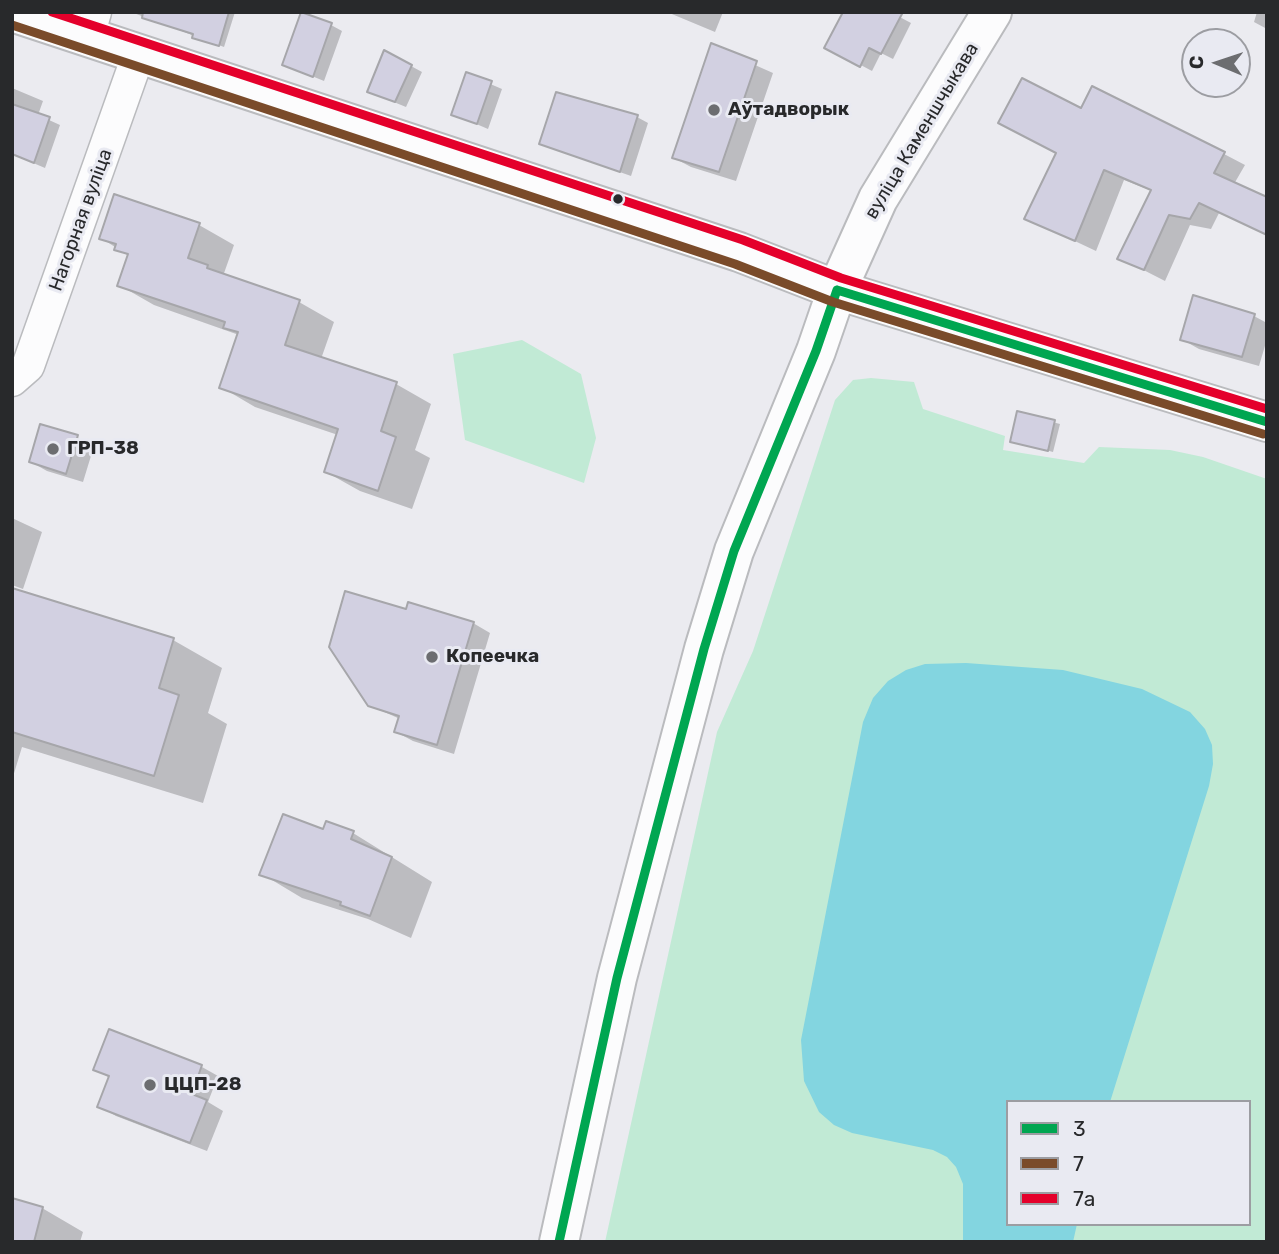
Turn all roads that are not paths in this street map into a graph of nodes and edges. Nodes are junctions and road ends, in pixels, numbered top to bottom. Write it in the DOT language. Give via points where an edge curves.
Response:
graph roads {
  1 [pos="12,12"];
  2 [pos="992,12"];
  3 [pos="91,25"];
  4 [pos="139,54"];
  5 [pos="837,290"];
  6 [pos="12,380"];
  7 [pos="1267,422"];
  8 [pos="559,1242"];
  1 -- 3 [label="main road"];
  2 -- 5 [label="main road, вуліца Каменшчыкава" via="878,199"];
  3 -- 4 [label="main road"];
  4 -- 5 [label="main road" via="738,252"];
  4 -- 6 [label="street, Нагорная вуліца" via="28,366"];
  5 -- 7 [label="main road"];
  5 -- 8 [label="main road, вуліца Каменшчыкава" via="734,551 708,636 617,978"];
}
